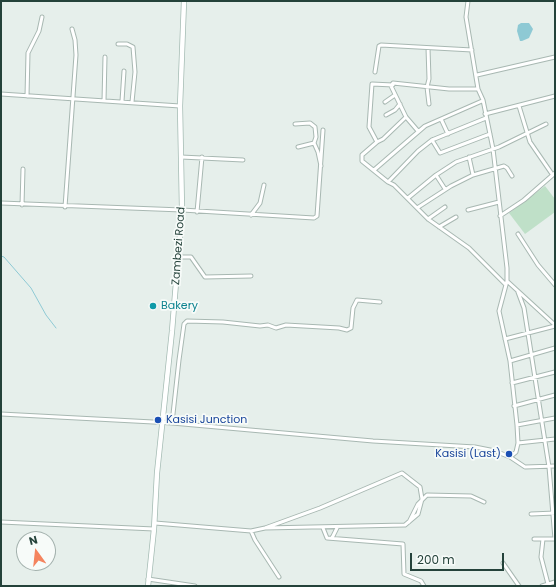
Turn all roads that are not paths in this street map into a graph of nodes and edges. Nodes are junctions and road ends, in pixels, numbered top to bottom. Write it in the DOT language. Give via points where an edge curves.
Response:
graph roads {
  1 [pos="184,1"];
  2 [pos="468,1"];
  3 [pos="42,17"];
  4 [pos="72,29"];
  5 [pos="118,44"];
  6 [pos="428,48"];
  7 [pos="472,50"];
  8 [pos="555,56"];
  9 [pos="105,57"];
  10 [pos="124,71"];
  11 [pos="375,72"];
  12 [pos="477,75"];
  13 [pos="393,85"];
  14 [pos="427,87"];
  15 [pos="478,89"];
  16 [pos="1,94"];
  17 [pos="395,95"];
  18 [pos="27,96"];
  19 [pos="555,96"];
  20 [pos="73,99"];
  21 [pos="104,100"];
  22 [pos="122,101"];
  23 [pos="482,101"];
  24 [pos="132,102"];
  25 [pos="385,102"];
  26 [pos="400,104"];
  27 [pos="429,104"];
  28 [pos="180,106"];
  29 [pos="519,106"];
  30 [pos="485,114"];
  31 [pos="386,115"];
  32 [pos="406,116"];
  33 [pos="486,118"];
  34 [pos="441,119"];
  35 [pos="294,124"];
  36 [pos="546,124"];
  37 [pos="323,130"];
  38 [pos="418,131"];
  39 [pos="527,133"];
  40 [pos="448,134"];
  41 [pos="490,134"];
  42 [pos="432,140"];
  43 [pos="377,142"];
  44 [pos="314,143"];
  45 [pos="298,147"];
  46 [pos="493,149"];
  47 [pos="180,157"];
  48 [pos="202,157"];
  49 [pos="470,157"];
  50 [pos="243,160"];
  51 [pos="321,166"];
  52 [pos="23,169"];
  53 [pos="495,169"];
  54 [pos="374,170"];
  55 [pos="554,174"];
  56 [pos="436,175"];
  57 [pos="473,175"];
  58 [pos="512,176"];
  59 [pos="388,182"];
  60 [pos="264,185"];
  61 [pos="445,189"];
  62 [pos="408,198"];
  63 [pos="499,202"];
  64 [pos="1,203"];
  65 [pos="22,205"];
  66 [pos="65,207"];
  67 [pos="445,207"];
  68 [pos="417,208"];
  69 [pos="182,210"];
  70 [pos="468,210"];
  71 [pos="197,212"];
  72 [pos="251,215"];
  73 [pos="500,216"];
  74 [pos="456,217"];
  75 [pos="428,219"];
  76 [pos="439,227"];
  77 [pos="518,234"];
  78 [pos="179,257"];
  79 [pos="252,276"];
  80 [pos="507,281"];
  81 [pos="506,285"];
  82 [pos="555,285"];
  83 [pos="518,292"];
  84 [pos="380,302"];
  85 [pos="555,325"];
  86 [pos="527,333"];
  87 [pos="505,340"];
  88 [pos="555,348"];
  89 [pos="530,355"];
  90 [pos="510,361"];
  91 [pos="555,372"];
  92 [pos="534,378"];
  93 [pos="512,383"];
  94 [pos="555,395"];
  95 [pos="538,399"];
  96 [pos="514,406"];
  97 [pos="1,414"];
  98 [pos="555,418"];
  99 [pos="542,421"];
  100 [pos="163,423"];
  101 [pos="172,423"];
  102 [pos="517,425"];
  103 [pos="555,439"];
  104 [pos="545,441"];
  105 [pos="518,443"];
  106 [pos="510,457"];
  107 [pos="555,466"];
  108 [pos="549,467"];
  109 [pos="551,486"];
  110 [pos="555,486"];
  111 [pos="422,499"];
  112 [pos="484,502"];
  113 [pos="554,513"];
  114 [pos="531,514"];
  115 [pos="1,522"];
  116 [pos="409,522"];
  117 [pos="154,526"];
  118 [pos="265,528"];
  119 [pos="323,528"];
  120 [pos="336,528"];
  121 [pos="251,531"];
  122 [pos="332,538"];
  123 [pos="534,539"];
  124 [pos="543,539"];
  125 [pos="555,539"];
  126 [pos="503,563"];
  127 [pos="279,577"];
  128 [pos="148,579"];
  129 [pos="555,582"];
  130 [pos="548,584"];
  131 [pos="148,586"];
  132 [pos="195,586"];
  133 [pos="424,586"];
  134 [pos="519,586"];
  135 [pos="542,586"];
  1 -- 28 [label="main road, Zambezi Road"];
  2 -- 7 [label="street" via="466,17"];
  3 -- 18 [label="street" via="39,31 28,53"];
  4 -- 20 [label="street" via="76,40"];
  5 -- 24 [label="street" via="133,47 135,72"];
  6 -- 7 [label="street"];
  6 -- 11 [label="street" via="381,45"];
  6 -- 14 [label="street"];
  7 -- 12 [label="street"];
  8 -- 12 [label="street"];
  9 -- 21 [label="street"];
  10 -- 22 [label="street"];
  12 -- 15 [label="street"];
  13 -- 14 [label="street" via="391,84 397,82"];
  13 -- 17 [label="street" via="391,86"];
  13 -- 43 [label="street" via="372,84 369,127"];
  14 -- 15 [label="street"];
  14 -- 27 [label="street"];
  15 -- 23 [label="street"];
  16 -- 18 [label="street"];
  17 -- 25 [label="street"];
  17 -- 26 [label="street"];
  18 -- 20 [label="street"];
  19 -- 29 [label="street"];
  20 -- 21 [label="street"];
  20 -- 66 [label="street"];
  21 -- 22 [label="street"];
  22 -- 24 [label="street"];
  23 -- 30 [label="street"];
  23 -- 34 [label="street"];
  24 -- 28 [label="street"];
  26 -- 31 [label="street"];
  26 -- 32 [label="street"];
  28 -- 47 [label="main road, Zambezi Road"];
  29 -- 30 [label="street"];
  29 -- 39 [label="street"];
  30 -- 33 [label="street"];
  32 -- 38 [label="street"];
  32 -- 43 [label="street"];
  33 -- 40 [label="street"];
  33 -- 41 [label="street"];
  34 -- 38 [label="street"];
  34 -- 40 [label="street"];
  35 -- 44 [label="street" via="314,125"];
  36 -- 39 [label="street"];
  37 -- 51 [label="street"];
  38 -- 54 [label="street"];
  39 -- 46 [label="street"];
  39 -- 55 [label="street" via="536,151"];
  40 -- 42 [label="street"];
  41 -- 42 [label="street" via="440,153"];
  41 -- 46 [label="street"];
  42 -- 59 [label="street"];
  43 -- 54 [label="street" via="361,158"];
  44 -- 45 [label="street"];
  44 -- 51 [label="street"];
  46 -- 49 [label="street"];
  46 -- 53 [label="street"];
  47 -- 48 [label="street"];
  47 -- 69 [label="main road, Zambezi Road"];
  48 -- 50 [label="street"];
  48 -- 71 [label="street"];
  49 -- 56 [label="street" via="456,162"];
  49 -- 57 [label="street"];
  51 -- 72 [label="street" via="316,218"];
  52 -- 65 [label="street"];
  53 -- 57 [label="street"];
  53 -- 58 [label="street" via="506,167"];
  53 -- 63 [label="street"];
  54 -- 59 [label="street"];
  55 -- 73 [label="street" via="524,200"];
  56 -- 61 [label="street"];
  56 -- 62 [label="street"];
  57 -- 61 [label="street"];
  59 -- 62 [label="street" via="394,184"];
  60 -- 72 [label="street" via="260,203"];
  61 -- 68 [label="street"];
  62 -- 68 [label="street"];
  63 -- 70 [label="street"];
  63 -- 73 [label="street"];
  64 -- 65 [label="street"];
  65 -- 66 [label="street"];
  66 -- 69 [label="street"];
  67 -- 75 [label="street"];
  68 -- 75 [label="street"];
  69 -- 71 [label="street"];
  69 -- 78 [label="main road, Zambezi Road"];
  71 -- 72 [label="street"];
  73 -- 80 [label="street"];
  74 -- 76 [label="street"];
  75 -- 76 [label="street"];
  76 -- 81 [label="street" via="469,248"];
  77 -- 82 [label="street" via="538,265"];
  78 -- 79 [label="street" via="191,257 204,277"];
  78 -- 100 [label="main road, Zambezi Road"];
  80 -- 81 [label="street"];
  80 -- 83 [label="street"];
  81 -- 87 [label="street" via="498,311"];
  83 -- 85 [label="street"];
  83 -- 86 [label="street" via="524,308"];
  84 -- 101 [label="street" via="357,300 353,308 351,328 348,330 286,325 276,328 268,324 260,326 187,321 184,324"];
  85 -- 86 [label="street"];
  86 -- 87 [label="street"];
  86 -- 89 [label="street"];
  87 -- 90 [label="street"];
  88 -- 89 [label="street"];
  89 -- 90 [label="street"];
  89 -- 92 [label="street"];
  90 -- 93 [label="street"];
  91 -- 92 [label="street"];
  92 -- 93 [label="street"];
  92 -- 95 [label="street"];
  93 -- 96 [label="street"];
  94 -- 95 [label="street"];
  95 -- 96 [label="street"];
  95 -- 99 [label="street"];
  96 -- 102 [label="street"];
  97 -- 100 [label="street"];
  98 -- 99 [label="street"];
  99 -- 102 [label="street"];
  99 -- 104 [label="street"];
  100 -- 101 [label="street"];
  100 -- 117 [label="main road, Zambezi Road"];
  101 -- 106 [label="street" via="381,442 475,447"];
  102 -- 105 [label="street"];
  103 -- 104 [label="street"];
  104 -- 105 [label="street"];
  104 -- 108 [label="street"];
  105 -- 106 [label="street" via="517,450"];
  106 -- 108 [label="street" via="524,466"];
  107 -- 108 [label="street"];
  108 -- 109 [label="street"];
  109 -- 110 [label="street"];
  109 -- 113 [label="street"];
  111 -- 112 [label="street" via="427,495 444,494 471,496"];
  111 -- 116 [label="street" via="414,509"];
  111 -- 116 [label="street" via="418,514"];
  111 -- 118 [label="street" via="420,487 402,473"];
  113 -- 114 [label="street"];
  113 -- 125 [label="street"];
  115 -- 117 [label="street"];
  116 -- 120 [label="street" via="405,525"];
  117 -- 121 [label="street"];
  117 -- 128 [label="main road, Zambezi Road"];
  118 -- 119 [label="street"];
  118 -- 121 [label="street"];
  119 -- 120 [label="street"];
  119 -- 122 [label="street" via="327,538"];
  120 -- 122 [label="street"];
  121 -- 127 [label="street"];
  122 -- 133 [label="street" via="403,544 404,574 421,581"];
  123 -- 124 [label="street"];
  124 -- 125 [label="street"];
  124 -- 130 [label="street" via="541,557"];
  126 -- 134 [label="street"];
  128 -- 131 [label="main road, Zambezi Road"];
  128 -- 132 [label="street"];
  129 -- 130 [label="street"];
  130 -- 135 [label="street"];
}
